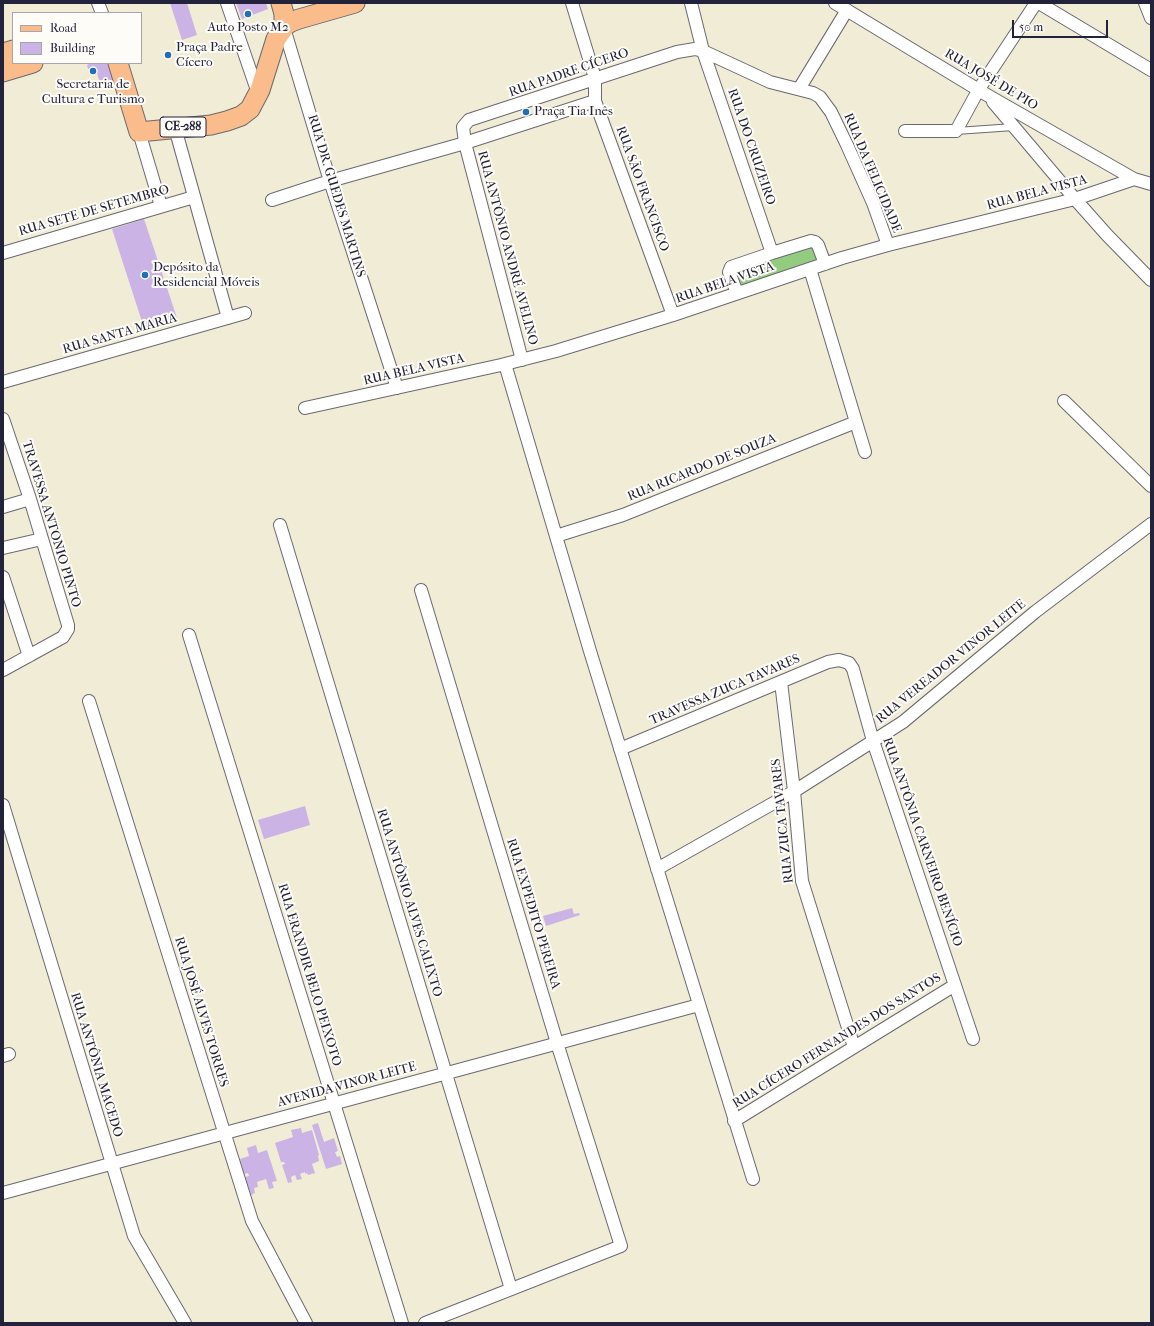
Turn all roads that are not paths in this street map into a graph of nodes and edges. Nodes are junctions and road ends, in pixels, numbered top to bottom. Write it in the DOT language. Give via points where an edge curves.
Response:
graph roads {
  1 [pos="227,3"];
  2 [pos="282,3"];
  3 [pos="355,3"];
  4 [pos="572,3"];
  5 [pos="691,3"];
  6 [pos="836,3"];
  7 [pos="1038,3"];
  8 [pos="1145,3"];
  9 [pos="847,10"];
  10 [pos="1151,18"];
  11 [pos="284,28"];
  12 [pos="703,51"];
  13 [pos="30,64"];
  14 [pos="118,64"];
  15 [pos="1151,70"];
  16 [pos="3,72"];
  17 [pos="595,78"];
  18 [pos="799,89"];
  19 [pos="983,92"];
  20 [pos="258,93"];
  21 [pos="596,101"];
  22 [pos="1014,127"];
  23 [pos="175,128"];
  24 [pos="905,131"];
  25 [pos="956,131"];
  26 [pos="139,132"];
  27 [pos="464,143"];
  28 [pos="1134,179"];
  29 [pos="330,180"];
  30 [pos="1151,184"];
  31 [pos="194,197"];
  32 [pos="1075,199"];
  33 [pos="272,200"];
  34 [pos="161,206"];
  35 [pos="888,246"];
  36 [pos="3,253"];
  37 [pos="772,253"];
  38 [pos="825,264"];
  39 [pos="810,269"];
  40 [pos="1151,280"];
  41 [pos="737,293"];
  42 [pos="246,313"];
  43 [pos="673,315"];
  44 [pos="228,318"];
  45 [pos="522,360"];
  46 [pos="505,364"];
  47 [pos="3,382"];
  48 [pos="397,388"];
  49 [pos="1064,401"];
  50 [pos="305,408"];
  51 [pos="3,418"];
  52 [pos="856,422"];
  53 [pos="866,452"];
  54 [pos="1151,486"];
  55 [pos="30,499"];
  56 [pos="3,507"];
  57 [pos="1151,524"];
  58 [pos="280,525"];
  59 [pos="556,536"];
  60 [pos="42,539"];
  61 [pos="3,548"];
  62 [pos="3,577"];
  63 [pos="420,590"];
  64 [pos="189,635"];
  65 [pos="29,656"];
  66 [pos="841,660"];
  67 [pos="3,670"];
  68 [pos="782,682"];
  69 [pos="89,701"];
  70 [pos="873,740"];
  71 [pos="620,749"];
  72 [pos="794,791"];
  73 [pos="3,806"];
  74 [pos="657,869"];
  75 [pos="955,985"];
  76 [pos="699,1005"];
  77 [pos="973,1039"];
  78 [pos="557,1043"];
  79 [pos="854,1047"];
  80 [pos="445,1073"];
  81 [pos="334,1103"];
  82 [pos="734,1121"];
  83 [pos="225,1133"];
  84 [pos="111,1164"];
  85 [pos="752,1180"];
  86 [pos="3,1193"];
  87 [pos="511,1289"];
  88 [pos="185,1323"];
  89 [pos="306,1323"];
  90 [pos="402,1323"];
  91 [pos="426,1323"];
  1 -- 20 [label="street"];
  2 -- 11 [label="main road, RUA DR. GUEDES MARTINS"];
  3 -- 11 [label="main road, CE-288" via="294,20"];
  4 -- 17 [label="street, RUA SÃO FRANCISCO"];
  5 -- 12 [label="street, RUA DO CRUZEIRO"];
  6 -- 9 [label="street, RUA JOSÉ DE PIO"];
  7 -- 15 [label="street"];
  7 -- 19 [label="street"];
  8 -- 10 [label="street"];
  9 -- 18 [label="street"];
  9 -- 19 [label="street, RUA JOSÉ DE PIO"];
  11 -- 20 [label="main road, CE-288" via="273,45"];
  11 -- 29 [label="street, RUA DR. GUEDES MARTINS"];
  12 -- 17 [label="street, RUA PADRE CÍCERO" via="695,49 677,52"];
  12 -- 18 [label="street, RUA DA FELICIDADE" via="770,82"];
  12 -- 37 [label="street, RUA DO CRUZEIRO"];
  13 -- 16 [label="main road"];
  14 -- 26 [label="main road"];
  17 -- 21 [label="street, RUA SÃO FRANCISCO"];
  17 -- 27 [label="street, RUA PADRE CÍCERO" via="469,120 462,130"];
  18 -- 35 [label="street, RUA DA FELICIDADE" via="820,97 831,112 873,203"];
  19 -- 22 [label="street"];
  19 -- 25 [label="street"];
  19 -- 28 [label="street, RUA JOSÉ DE PIO"];
  20 -- 23 [label="main road, CE-288" via="246,114 212,125"];
  21 -- 27 [label="street"];
  21 -- 43 [label="street, RUA SÃO FRANCISCO"];
  22 -- 25 [label="lane"];
  22 -- 32 [label="street"];
  23 -- 26 [label="main road, CE-288"];
  23 -- 31 [label="street"];
  24 -- 25 [label="street"];
  26 -- 34 [label="street"];
  27 -- 29 [label="street"];
  27 -- 45 [label="street, RUA ANTÔNIO ANDRÉ AVELINO"];
  28 -- 30 [label="street"];
  28 -- 32 [label="street, RUA BELA VISTA"];
  29 -- 33 [label="street"];
  29 -- 48 [label="street, RUA DR. GUEDES MARTINS"];
  31 -- 34 [label="street, RUA SETE DE SETEMBRO"];
  31 -- 44 [label="street"];
  32 -- 35 [label="street, RUA BELA VISTA"];
  32 -- 40 [label="street"];
  34 -- 36 [label="street, RUA SETE DE SETEMBRO"];
  35 -- 38 [label="street, RUA BELA VISTA"];
  37 -- 38 [label="street" via="811,241 818,245"];
  37 -- 41 [label="street" via="731,267 729,272"];
  38 -- 39 [label="street, RUA BELA VISTA"];
  39 -- 41 [label="street, RUA BELA VISTA"];
  39 -- 52 [label="street"];
  41 -- 43 [label="street, RUA BELA VISTA"];
  42 -- 44 [label="street, RUA SANTA MARIA"];
  43 -- 45 [label="street, RUA BELA VISTA"];
  44 -- 47 [label="street, RUA SANTA MARIA"];
  45 -- 46 [label="street, RUA BELA VISTA"];
  46 -- 48 [label="street, RUA BELA VISTA"];
  46 -- 59 [label="street"];
  48 -- 50 [label="street, RUA BELA VISTA"];
  49 -- 54 [label="street"];
  51 -- 55 [label="street, TRAVESSA ANTONIO PINTO"];
  52 -- 53 [label="street"];
  52 -- 59 [label="street, RUA RICARDO DE SOUZA" via="624,515"];
  55 -- 56 [label="street"];
  55 -- 60 [label="street, TRAVESSA ANTONIO PINTO"];
  57 -- 70 [label="street, RUA VEREADOR VINOR LEITE" via="1035,612 903,722"];
  58 -- 80 [label="street, RUA ANTÔNIO ALVES CALIXTO"];
  59 -- 71 [label="street"];
  60 -- 61 [label="street"];
  60 -- 65 [label="street, TRAVESSA ANTONIO PINTO" via="68,629 63,637"];
  62 -- 65 [label="street"];
  63 -- 78 [label="street, RUA EXPEDITO PEREIRA"];
  64 -- 81 [label="street, RUA ERANDIR BELO PEIXOTO"];
  65 -- 67 [label="street"];
  66 -- 68 [label="street, TRAVESSA ZUCA TAVARES" via="828,662"];
  66 -- 70 [label="street, RUA ANTÔNIA CARNEIRO BENÍCIO" via="853,669"];
  68 -- 71 [label="street, TRAVESSA ZUCA TAVARES"];
  68 -- 72 [label="street, RUA ZUCA TAVARES"];
  69 -- 83 [label="street, RUA JOSÉ ALVES TORRES"];
  70 -- 72 [label="street, RUA VEREADOR VINOR LEITE"];
  70 -- 75 [label="street, RUA ANTÔNIA CARNEIRO BENÍCIO"];
  71 -- 74 [label="street"];
  72 -- 74 [label="street, RUA VEREADOR VINOR LEITE"];
  72 -- 79 [label="street, RUA ZUCA TAVARES" via="802,881"];
  73 -- 84 [label="street, RUA ANTÔNIA MACEDO"];
  74 -- 76 [label="street"];
  75 -- 77 [label="street, RUA ANTÔNIA CARNEIRO BENÍCIO"];
  75 -- 79 [label="street, RUA CÍCERO FERNANDES DOS SANTOS"];
  76 -- 78 [label="street, AVENIDA VINOR LEITE"];
  76 -- 82 [label="street"];
  78 -- 80 [label="street, AVENIDA VINOR LEITE"];
  78 -- 87 [label="street, RUA EXPEDITO PEREIRA" via="621,1246"];
  79 -- 82 [label="street, RUA CÍCERO FERNANDES DOS SANTOS"];
  80 -- 81 [label="street, AVENIDA VINOR LEITE"];
  80 -- 87 [label="street, RUA ANTÔNIO ALVES CALIXTO"];
  81 -- 83 [label="street, AVENIDA VINOR LEITE"];
  81 -- 90 [label="street, RUA ERANDIR BELO PEIXOTO"];
  82 -- 85 [label="street"];
  83 -- 84 [label="street, AVENIDA VINOR LEITE"];
  83 -- 89 [label="street, RUA JOSÉ ALVES TORRES" via="252,1221"];
  84 -- 86 [label="street, AVENIDA VINOR LEITE"];
  84 -- 88 [label="street, RUA ANTÔNIA MACEDO" via="134,1236"];
  87 -- 91 [label="street"];
}
